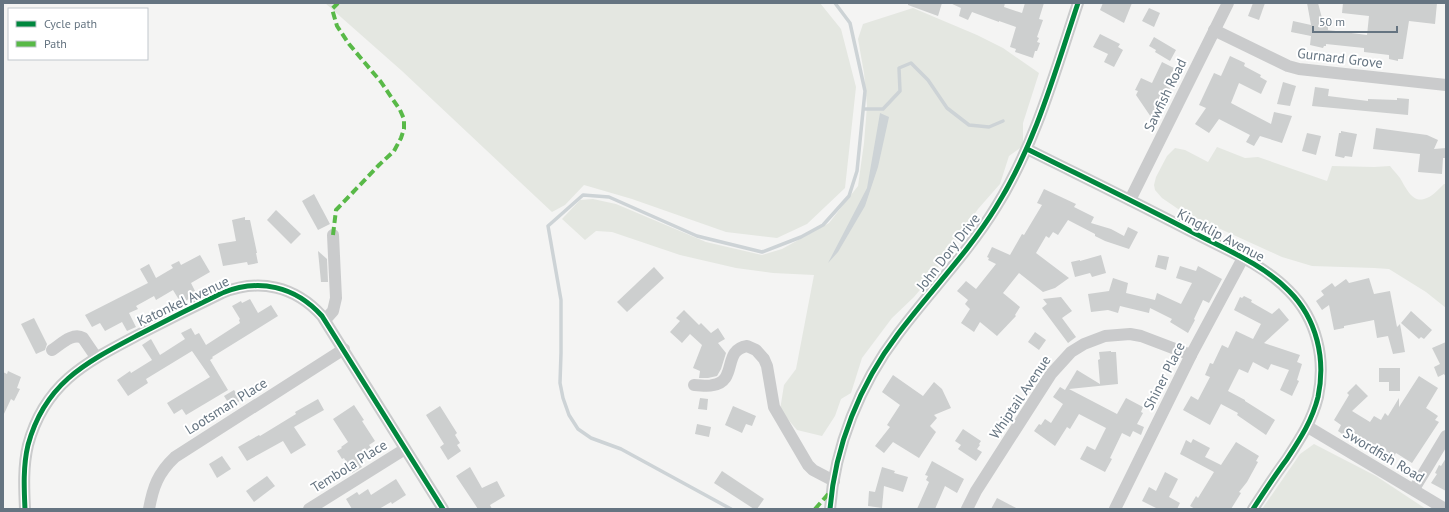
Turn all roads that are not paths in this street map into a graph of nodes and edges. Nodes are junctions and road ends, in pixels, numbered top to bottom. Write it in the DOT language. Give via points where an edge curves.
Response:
graph roads {
  1 [pos="1078,3"];
  2 [pos="1228,3"];
  3 [pos="1214,30"];
  4 [pos="1446,85"];
  5 [pos="1027,149"];
  6 [pos="1130,200"];
  7 [pos="333,235"];
  8 [pos="1243,258"];
  9 [pos="326,320"];
  10 [pos="344,349"];
  11 [pos="52,350"];
  12 [pos="1192,356"];
  13 [pos="96,357"];
  14 [pos="694,384"];
  15 [pos="1308,427"];
  16 [pos="1446,436"];
  17 [pos="405,449"];
  18 [pos="834,481"];
  19 [pos="1414,489"];
  20 [pos="25,509"];
  21 [pos="149,509"];
  22 [pos="310,509"];
  23 [pos="443,509"];
  24 [pos="830,509"];
  25 [pos="967,509"];
  26 [pos="1115,509"];
  27 [pos="1253,509"];
  28 [pos="1445,509"];
  1 -- 5 [label="street, John Dory Drive"];
  2 -- 3 [label="street, Sawfish Road"];
  3 -- 4 [label="street, Gurnard Grove" via="1299,69"];
  3 -- 6 [label="street, Sawfish Road"];
  5 -- 6 [label="street, Kingklip Avenue"];
  5 -- 18 [label="street, John Dory Drive" via="984,226 898,333 872,372 850,420"];
  6 -- 8 [label="street, Kingklip Avenue"];
  7 -- 9 [label="street" via="336,298 333,311"];
  8 -- 12 [label="street, Shiner Place"];
  8 -- 15 [label="street, Kingklip Avenue" via="1290,292 1316,335 1322,372"];
  9 -- 10 [label="street, Katonkel Avenue"];
  9 -- 13 [label="street, Katonkel Avenue" via="312,305 290,292 264,286 246,286 222,293"];
  10 -- 17 [label="street, Katonkel Avenue"];
  10 -- 21 [label="street, Lootsman Place" via="175,457 157,480"];
  11 -- 13 [label="street" via="73,336 81,336"];
  12 -- 25 [label="street, Whiptail Avenue" via="1130,334 1105,336 1071,352 1051,374"];
  12 -- 26 [label="street, Shiner Place"];
  13 -- 20 [label="street, Katonkel Avenue" via="61,385 38,419 26,455"];
  14 -- 18 [label="street" via="711,386 721,383 728,375 733,355 737,350 747,346 756,350 767,366 774,407 799,450 810,467"];
  15 -- 19 [label="street, Swordfish Road"];
  15 -- 27 [label="street, Kingklip Avenue"];
  16 -- 19 [label="street"];
  17 -- 22 [label="street, Tembola Place"];
  17 -- 23 [label="street, Katonkel Avenue"];
  18 -- 24 [label="street, John Dory Drive"];
  19 -- 28 [label="street, Swordfish Road"];
}
